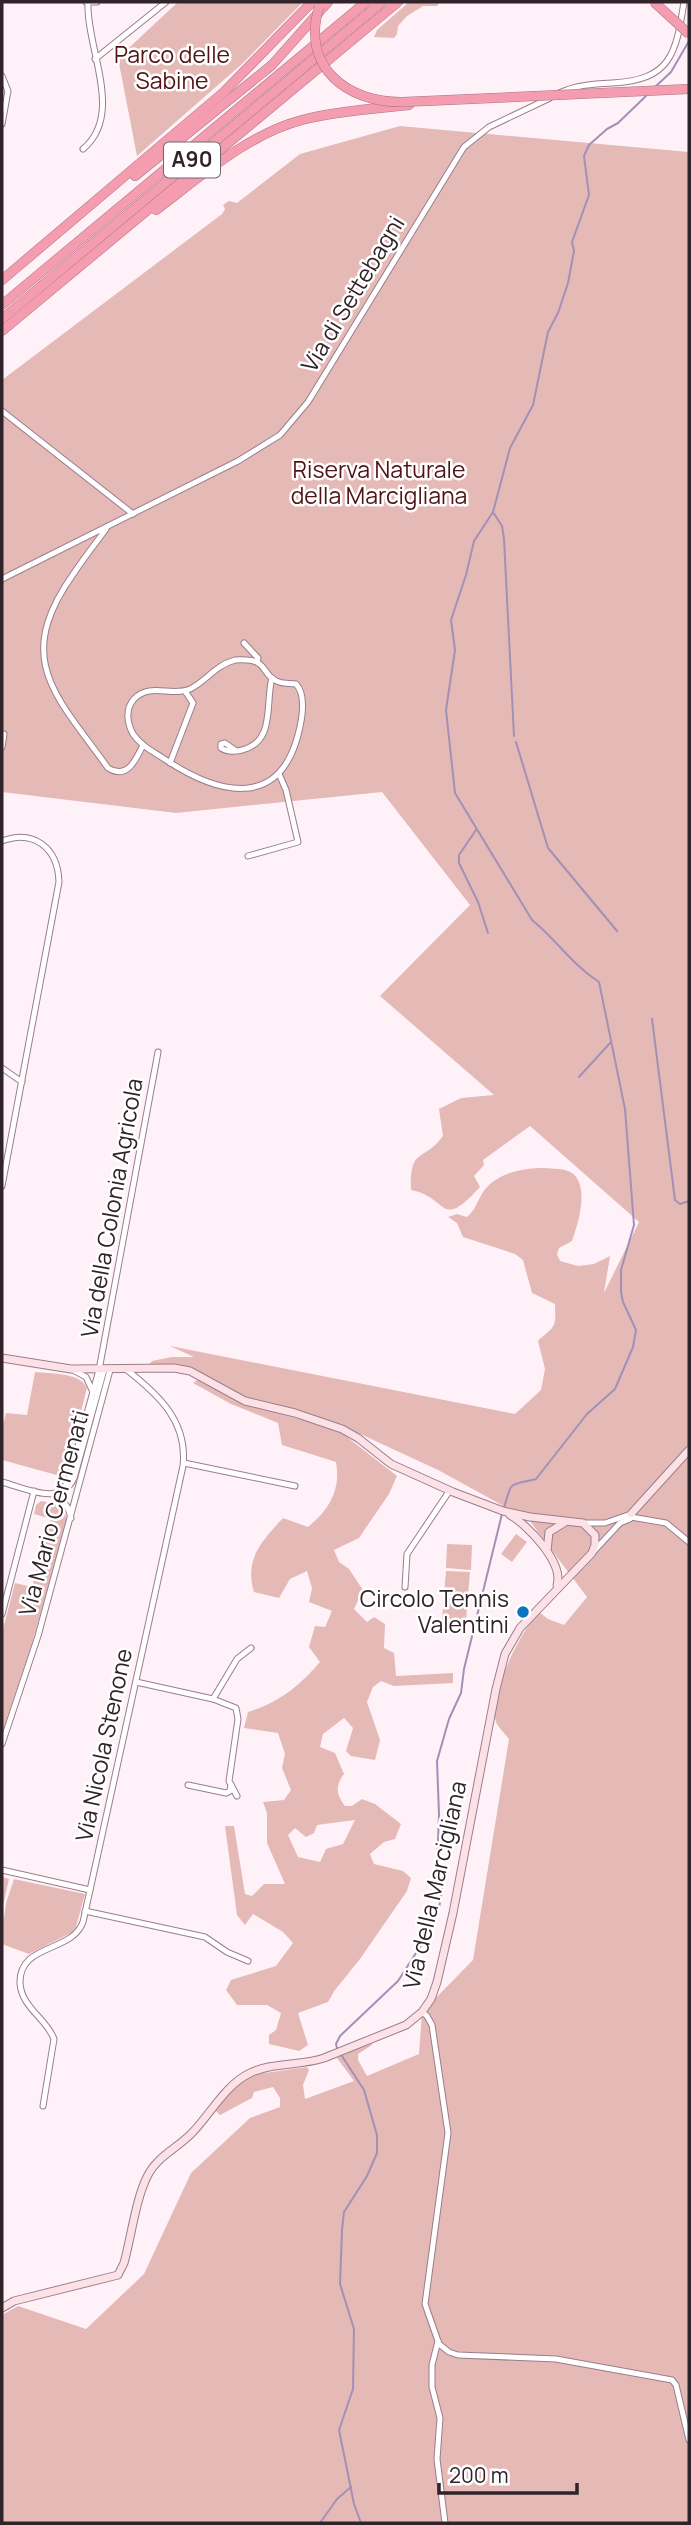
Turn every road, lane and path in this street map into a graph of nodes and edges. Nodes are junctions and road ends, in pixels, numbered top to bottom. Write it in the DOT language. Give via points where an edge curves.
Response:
graph roads {
  1 [pos="87,2"];
  2 [pos="97,2"];
  3 [pos="166,2"];
  4 [pos="312,2"];
  5 [pos="321,2"];
  6 [pos="328,2"];
  7 [pos="366,2"];
  8 [pos="382,2"];
  9 [pos="398,2"];
  10 [pos="654,2"];
  11 [pos="684,2"];
  12 [pos="689,34"];
  13 [pos="95,60"];
  14 [pos="2,76"];
  15 [pos="689,89"];
  16 [pos="453,100"];
  17 [pos="2,124"];
  18 [pos="83,149"];
  19 [pos="80,215"];
  20 [pos="2,280"];
  21 [pos="52,289"];
  22 [pos="2,305"];
  23 [pos="2,319"];
  24 [pos="2,331"];
  25 [pos="2,411"];
  26 [pos="133,514"];
  27 [pos="107,527"];
  28 [pos="86,538"];
  29 [pos="93,549"];
  30 [pos="2,579"];
  31 [pos="244,643"];
  32 [pos="257,662"];
  33 [pos="272,678"];
  34 [pos="185,691"];
  35 [pos="4,734"];
  36 [pos="143,745"];
  37 [pos="2,747"];
  38 [pos="235,750"];
  39 [pos="170,763"];
  40 [pos="279,774"];
  41 [pos="2,841"];
  42 [pos="248,856"];
  43 [pos="158,1052"];
  44 [pos="2,1068"];
  45 [pos="22,1082"];
  46 [pos="2,1186"];
  47 [pos="2,1358"];
  48 [pos="71,1369"];
  49 [pos="104,1370"];
  50 [pos="127,1370"];
  51 [pos="93,1392"];
  52 [pos="81,1445"];
  53 [pos="689,1450"];
  54 [pos="184,1463"];
  55 [pos="2,1482"];
  56 [pos="73,1482"];
  57 [pos="295,1486"];
  58 [pos="450,1490"];
  59 [pos="34,1491"];
  60 [pos="78,1493"];
  61 [pos="58,1494"];
  62 [pos="64,1501"];
  63 [pos="75,1502"];
  64 [pos="503,1511"];
  65 [pos="631,1516"];
  66 [pos="71,1518"];
  67 [pos="568,1522"];
  68 [pos="583,1523"];
  69 [pos="689,1542"];
  70 [pos="592,1553"];
  71 [pos="550,1558"];
  72 [pos="581,1564"];
  73 [pos="405,1587"];
  74 [pos="553,1592"];
  75 [pos="2,1614"];
  76 [pos="251,1648"];
  77 [pos="136,1682"];
  78 [pos="213,1699"];
  79 [pos="2,1744"];
  80 [pos="188,1785"];
  81 [pos="230,1785"];
  82 [pos="237,1796"];
  83 [pos="2,1870"];
  84 [pos="90,1890"];
  85 [pos="85,1911"];
  86 [pos="248,1961"];
  87 [pos="422,2012"];
  88 [pos="43,2106"];
  89 [pos="2,2308"];
  90 [pos="438,2341"];
  91 [pos="689,2440"];
  92 [pos="445,2523"];
  1 -- 2 [label="street"];
  1 -- 13 [label="street"];
  3 -- 13 [label="street"];
  4 -- 19 [label="highway" via="218,98"];
  5 -- 16 [label="highway, bridge" via="315,25 318,51 330,74 347,89 381,101"];
  6 -- 19 [label="highway" via="272,65 159,158"];
  7 -- 22 [label="highway, A90"];
  8 -- 23 [label="highway, A90"];
  9 -- 21 [label="highway"];
  10 -- 12 [label="highway, bridge"];
  11 -- 26 [label="street, Via di Settebagni" via="672,52 656,73 634,81 571,88 471,140 294,421 238,461"];
  13 -- 18 [label="street" via="102,117 95,136"];
  14 -- 17 [label="street" via="8,91"];
  15 -- 16 [label="highway, bridge"];
  16 -- 21 [label="highway, bridge" via="341,113 277,129 204,174"];
  19 -- 20 [label="highway"];
  21 -- 24 [label="highway"];
  25 -- 26 [label="street"];
  26 -- 27 [label="street, Via di Settebagni"];
  27 -- 28 [label="street, Via di Settebagni"];
  27 -- 29 [label="street"];
  28 -- 29 [label="street"];
  28 -- 30 [label="street, Via di Settebagni"];
  29 -- 36 [label="street" via="73,573 50,615 43,663 50,683 108,768 116,772 128,769"];
  31 -- 32 [label="street"];
  32 -- 33 [label="street"];
  32 -- 34 [label="street" via="225,663"];
  33 -- 38 [label="street" via="265,730 250,746"];
  33 -- 40 [label="street" via="296,684 303,700 296,742"];
  34 -- 36 [label="street" via="149,690 132,701 129,724"];
  34 -- 39 [label="street" via="193,703"];
  35 -- 37 [label="street"];
  36 -- 39 [label="street"];
  39 -- 40 [label="street" via="192,777 232,789 254,787"];
  40 -- 42 [label="street" via="298,842"];
  41 -- 45 [label="street" via="25,837 41,842 54,858 59,876"];
  43 -- 49 [label="street, Via della Colonia Agricola"];
  44 -- 45 [label="street"];
  45 -- 46 [label="street"];
  47 -- 48 [label="street"];
  48 -- 49 [label="street"];
  48 -- 51 [label="street" via="86,1377"];
  49 -- 50 [label="street"];
  49 -- 51 [label="street"];
  49 -- 52 [label="street"];
  49 -- 60 [label="street, Via Mario Cermenati"];
  50 -- 54 [label="street, Via Nicola Stenone" via="154,1391 172,1414"];
  50 -- 58 [label="street" via="190,1371 245,1401 342,1429 391,1464"];
  51 -- 52 [label="street"];
  52 -- 56 [label="street"];
  52 -- 61 [label="street" via="68,1482"];
  53 -- 65 [label="street, Via della Marcigliana"];
  54 -- 57 [label="street"];
  54 -- 77 [label="street, Via Nicola Stenone"];
  55 -- 59 [label="street"];
  56 -- 60 [label="street"];
  56 -- 61 [label="street"];
  58 -- 64 [label="street"];
  58 -- 73 [label="street" via="407,1554"];
  59 -- 61 [label="street"];
  59 -- 75 [label="street"];
  60 -- 63 [label="street, Via Mario Cermenati"];
  61 -- 62 [label="street"];
  62 -- 63 [label="street"];
  62 -- 66 [label="street"];
  63 -- 66 [label="street, Via Mario Cermenati"];
  64 -- 67 [label="street"];
  64 -- 71 [label="street" via="526,1526"];
  65 -- 68 [label="street"];
  65 -- 69 [label="street" via="666,1523"];
  65 -- 70 [label="street, Via della Marcigliana"];
  66 -- 79 [label="street, Via Mario Cermenati"];
  67 -- 68 [label="street"];
  67 -- 71 [label="street" via="549,1532"];
  68 -- 70 [label="street" via="595,1535"];
  70 -- 72 [label="street, Via della Marcigliana"];
  71 -- 72 [label="street" via="567,1569"];
  71 -- 74 [label="street" via="559,1576"];
  72 -- 74 [label="street, Via della Marcigliana"];
  74 -- 87 [label="street, Via della Marcigliana" via="520,1628 504,1657 437,1982"];
  76 -- 78 [label="street" via="237,1659"];
  77 -- 78 [label="street"];
  77 -- 84 [label="street, Via Nicola Stenone"];
  78 -- 81 [label="street" via="233,1705 238,1713"];
  80 -- 81 [label="street" via="226,1793"];
  81 -- 82 [label="street"];
  83 -- 84 [label="street"];
  84 -- 85 [label="street, Via Nicola Stenone"];
  85 -- 86 [label="street" via="202,1936"];
  85 -- 88 [label="street, Via Nicola Stenone" via="76,1935 36,1954 21,1974 23,1996 54,2039"];
  87 -- 89 [label="street, Via della Marcigliana" via="406,2025 324,2058 246,2075 150,2170 118,2275"];
  87 -- 90 [label="street" via="432,2025 448,2129 425,2302"];
  90 -- 91 [label="street" via="458,2355 556,2359 671,2380"];
  90 -- 92 [label="street" via="432,2378 440,2418 437,2459"];
}
